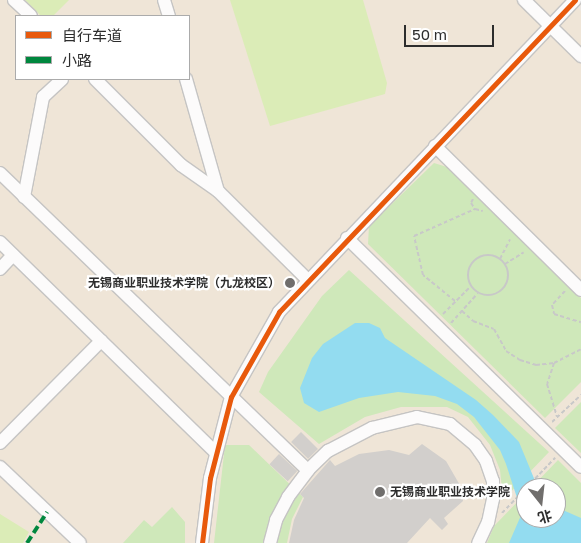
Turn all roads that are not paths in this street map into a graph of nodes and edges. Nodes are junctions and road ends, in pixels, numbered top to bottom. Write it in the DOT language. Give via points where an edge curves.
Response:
graph roads {
  1 [pos="14,0"];
  2 [pos="164,0"];
  3 [pos="524,0"];
  4 [pos="575,0"];
  5 [pos="30,15"];
  6 [pos="169,15"];
  7 [pos="550,26"];
  8 [pos="581,56"];
  9 [pos="61,80"];
  10 [pos="96,80"];
  11 [pos="186,80"];
  12 [pos="435,146"];
  13 [pos="0,173"];
  14 [pos="218,191"];
  15 [pos="24,197"];
  16 [pos="347,238"];
  17 [pos="0,242"];
  18 [pos="13,255"];
  19 [pos="0,269"];
  20 [pos="307,279"];
  21 [pos="577,286"];
  22 [pos="101,341"];
  23 [pos="231,398"];
  24 [pos="0,443"];
  25 [pos="216,452"];
  26 [pos="0,467"];
  27 [pos="581,467"];
  28 [pos="308,470"];
  29 [pos="80,543"];
  30 [pos="202,543"];
  31 [pos="270,543"];
  32 [pos="478,543"];
  1 -- 5 [label="street"];
  2 -- 6 [label="street"];
  3 -- 7 [label="street"];
  4 -- 7 [label="street"];
  7 -- 8 [label="street"];
  7 -- 12 [label="street"];
  9 -- 15 [label="street" via="43,97"];
  10 -- 14 [label="street" via="181,165"];
  11 -- 14 [label="street"];
  12 -- 16 [label="street"];
  12 -- 21 [label="street"];
  13 -- 15 [label="street"];
  14 -- 20 [label="street"];
  15 -- 23 [label="street"];
  16 -- 20 [label="street"];
  16 -- 27 [label="street"];
  17 -- 18 [label="street"];
  18 -- 19 [label="street"];
  18 -- 22 [label="street"];
  20 -- 23 [label="street" via="279,312"];
  22 -- 24 [label="street"];
  22 -- 25 [label="street"];
  23 -- 25 [label="street"];
  23 -- 28 [label="street"];
  25 -- 30 [label="street" via="204,513"];
  26 -- 29 [label="street"];
  28 -- 31 [label="street" via="276,520"];
  28 -- 32 [label="street" via="328,451 372,428 417,417 450,424 475,445 486,461 493,481 488,522"];
}
